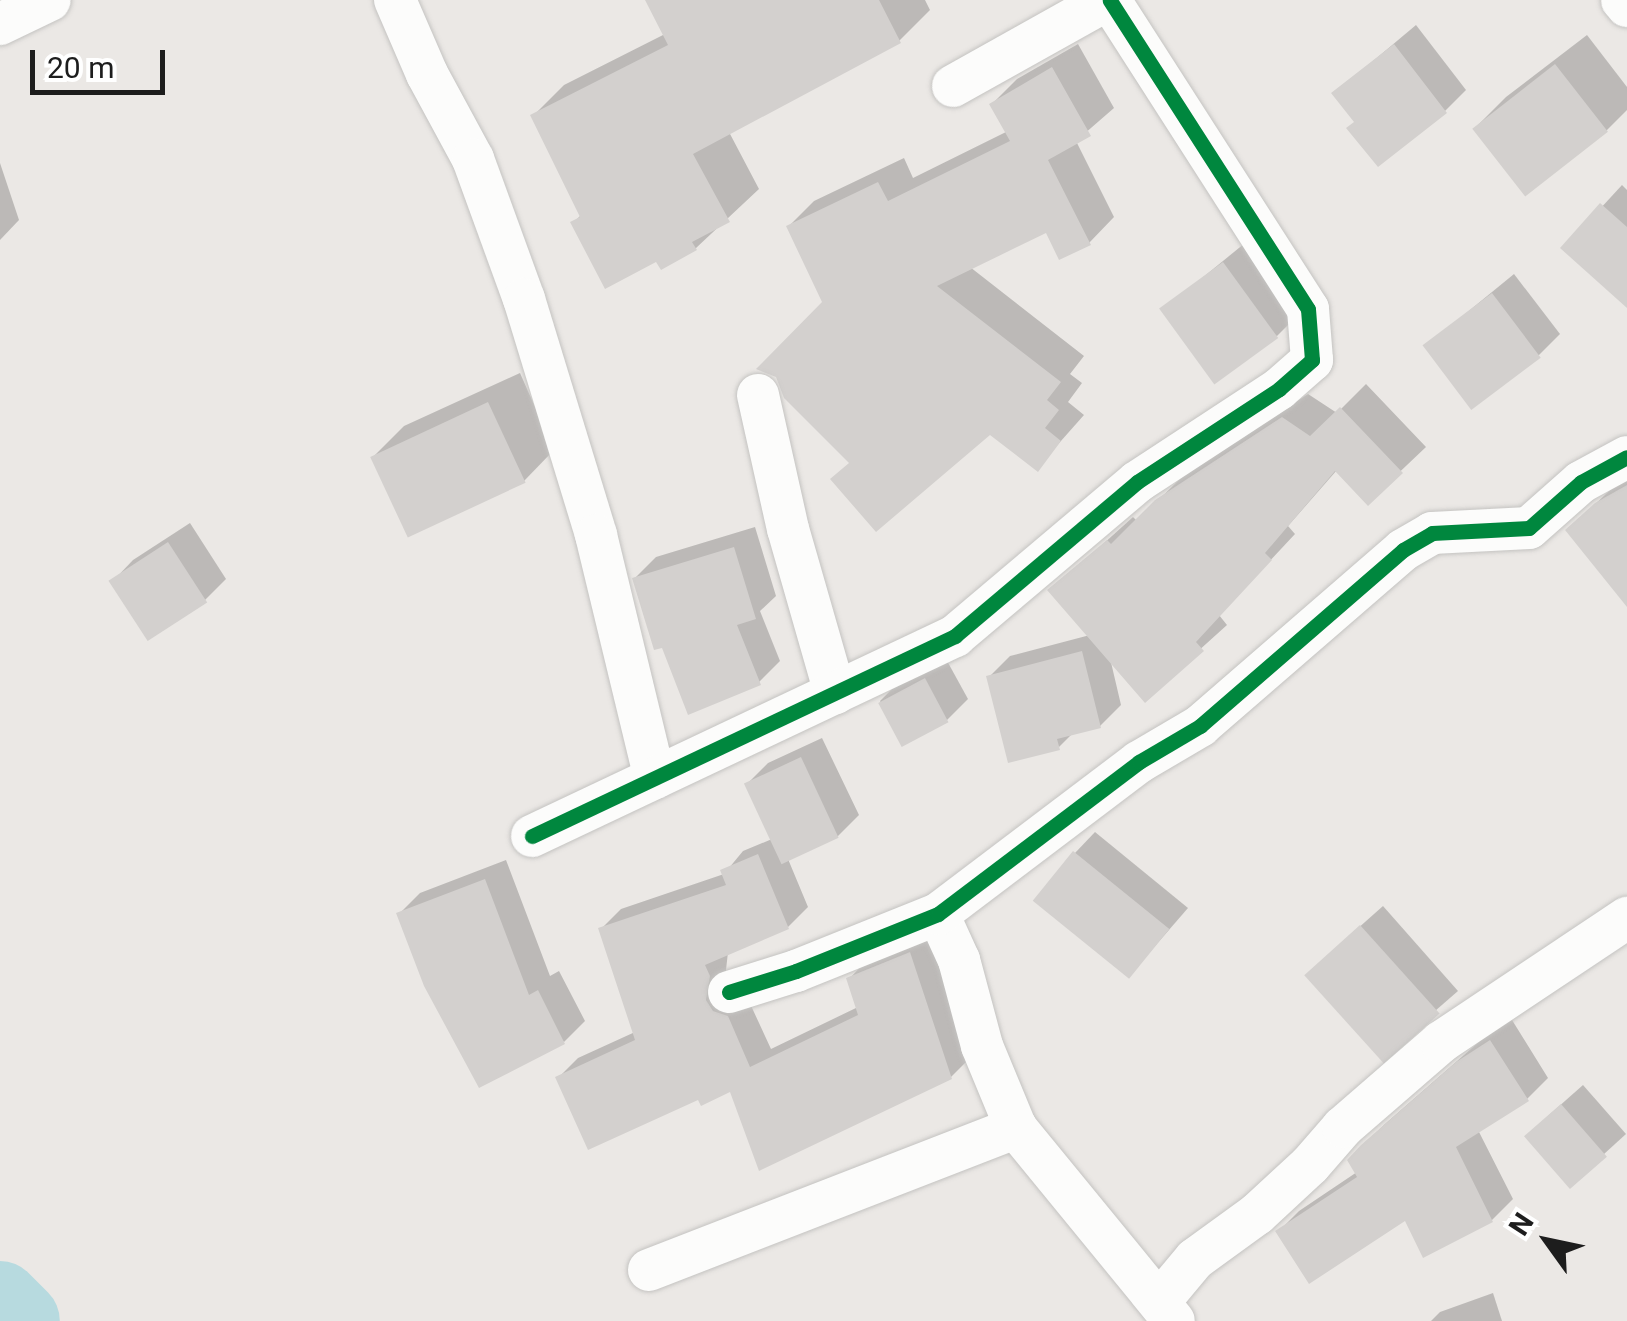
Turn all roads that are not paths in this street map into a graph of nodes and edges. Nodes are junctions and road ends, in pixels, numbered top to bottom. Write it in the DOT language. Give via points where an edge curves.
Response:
graph roads {
  1 [pos="50,0"];
  2 [pos="395,0"];
  3 [pos="1108,0"];
  4 [pos="1622,0"];
  5 [pos="1627,6"];
  6 [pos="0,24"];
  7 [pos="953,86"];
  8 [pos="758,395"];
  9 [pos="1627,456"];
  10 [pos="835,693"];
  11 [pos="655,778"];
  12 [pos="532,836"];
  13 [pos="938,914"];
  14 [pos="1627,918"];
  15 [pos="729,992"];
  16 [pos="1016,1128"];
  17 [pos="649,1270"];
  18 [pos="1167,1311"];
  1 -- 6 [label="street"];
  2 -- 11 [label="street" via="473,158 524,299 596,534"];
  3 -- 7 [label="street"];
  3 -- 10 [label="street" via="1308,308 1312,360 1137,482 955,636"];
  4 -- 5 [label="street"];
  8 -- 10 [label="street"];
  9 -- 13 [label="street" via="1581,482 1529,528 1432,533 1403,550 1200,726 1139,762"];
  10 -- 11 [label="street"];
  11 -- 12 [label="street"];
  13 -- 15 [label="street"];
  13 -- 16 [label="street"];
  14 -- 18 [label="street" via="1440,1042 1257,1214 1195,1259"];
  16 -- 17 [label="street"];
  16 -- 18 [label="street"];
}
